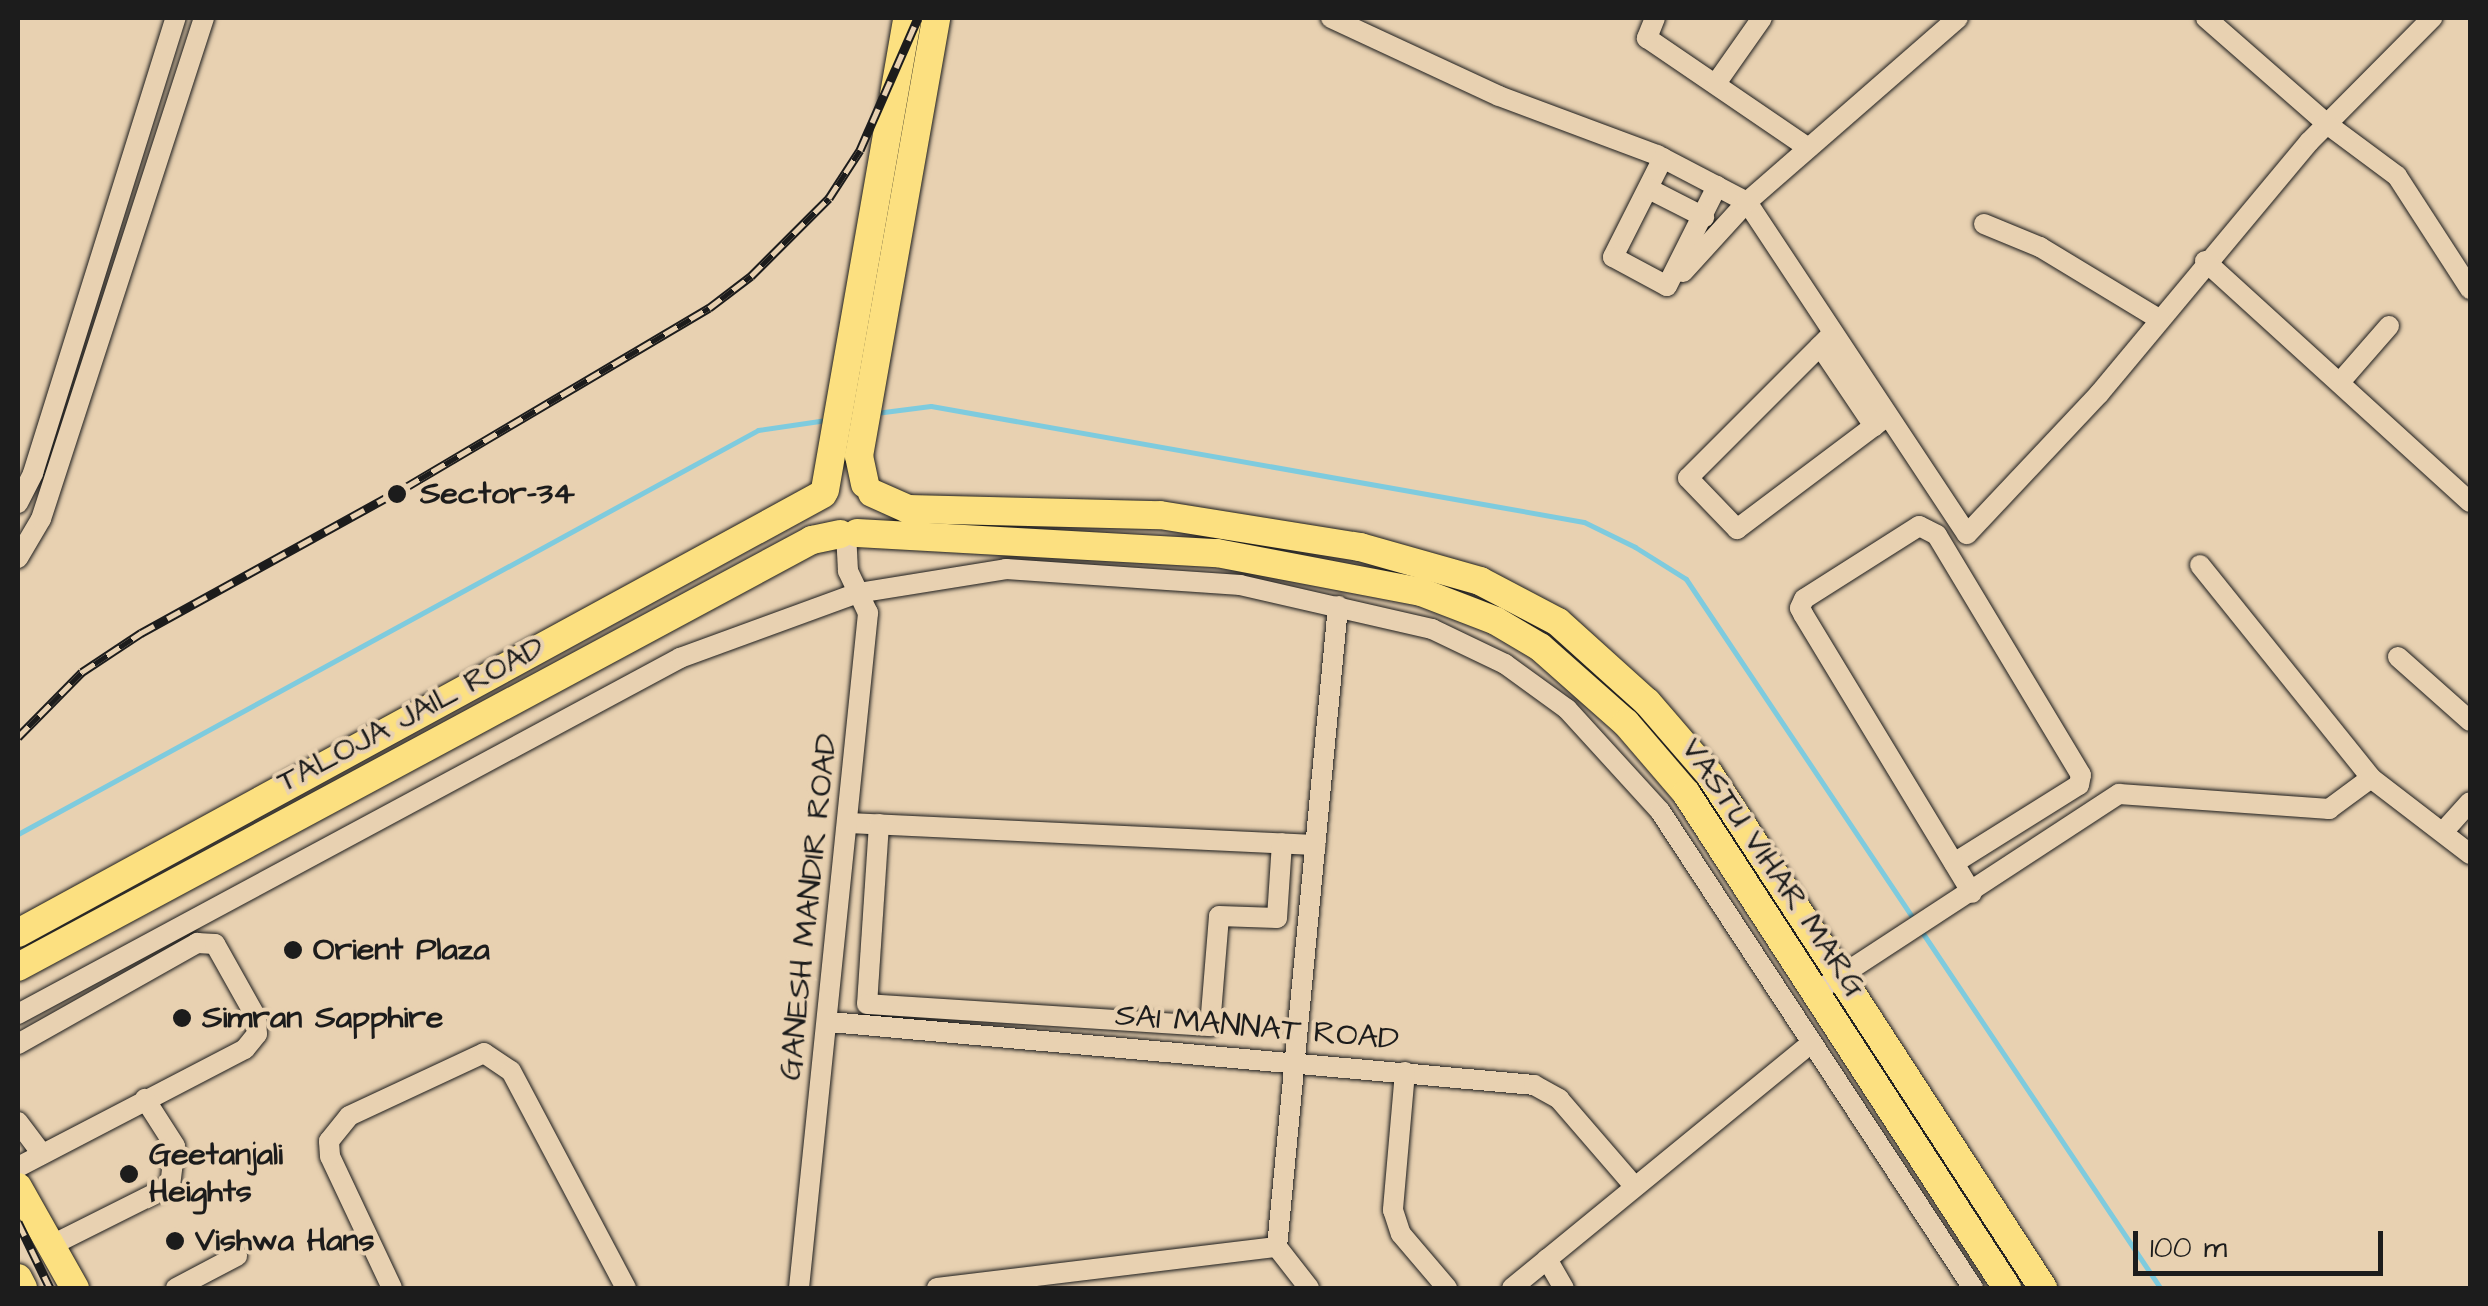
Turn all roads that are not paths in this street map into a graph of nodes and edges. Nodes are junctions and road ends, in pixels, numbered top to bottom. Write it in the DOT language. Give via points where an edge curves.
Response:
graph roads {
  1 [pos="176,18"];
  2 [pos="204,18"];
  3 [pos="907,18"];
  4 [pos="936,18"];
  5 [pos="1331,18"];
  6 [pos="1656,18"];
  7 [pos="1762,18"];
  8 [pos="1958,18"];
  9 [pos="2206,18"];
  10 [pos="2432,18"];
  11 [pos="1717,82"];
  12 [pos="2326,124"];
  13 [pos="1807,147"];
  14 [pos="1664,158"];
  15 [pos="1716,186"];
  16 [pos="1649,189"];
  17 [pos="1747,202"];
  18 [pos="1704,218"];
  19 [pos="1984,224"];
  20 [pos="2204,260"];
  21 [pos="1683,272"];
  22 [pos="2470,289"];
  23 [pos="2159,319"];
  24 [pos="2389,326"];
  25 [pos="1826,339"];
  26 [pos="2341,382"];
  27 [pos="1880,421"];
  28 [pos="868,488"];
  29 [pos="824,492"];
  30 [pos="18,502"];
  31 [pos="2470,502"];
  32 [pos="848,534"];
  33 [pos="18,558"];
  34 [pos="2200,565"];
  35 [pos="858,593"];
  36 [pos="1338,606"];
  37 [pos="2398,657"];
  38 [pos="2470,721"];
  39 [pos="2372,778"];
  40 [pos="2470,802"];
  41 [pos="848,823"];
  42 [pos="878,824"];
  43 [pos="2443,832"];
  44 [pos="1282,844"];
  45 [pos="1316,845"];
  46 [pos="2470,854"];
  47 [pos="1954,863"];
  48 [pos="1972,894"];
  49 [pos="18,933"];
  50 [pos="18,967"];
  51 [pos="1853,968"];
  52 [pos="1816,992"];
  53 [pos="18,1014"];
  54 [pos="830,1022"];
  55 [pos="1811,1043"];
  56 [pos="18,1044"];
  57 [pos="1296,1060"];
  58 [pos="1405,1072"];
  59 [pos="144,1098"];
  60 [pos="18,1122"];
  61 [pos="42,1154"];
  62 [pos="18,1167"];
  63 [pos="1634,1186"];
  64 [pos="18,1187"];
  65 [pos="50,1246"];
  66 [pos="1276,1247"];
  67 [pos="238,1256"];
  68 [pos="1546,1259"];
  69 [pos="1092,1266"];
  70 [pos="18,1278"];
  71 [pos="23,1288"];
  72 [pos="74,1288"];
  73 [pos="176,1288"];
  74 [pos="392,1288"];
  75 [pos="626,1288"];
  76 [pos="799,1288"];
  77 [pos="937,1288"];
  78 [pos="1092,1288"];
  79 [pos="1309,1288"];
  80 [pos="1447,1288"];
  81 [pos="1512,1288"];
  82 [pos="1564,1288"];
  83 [pos="1973,1288"];
  84 [pos="2007,1288"];
  85 [pos="2040,1288"];
  1 -- 30 [label="street" via="33,473"];
  2 -- 33 [label="street" via="41,519"];
  3 -- 29 [label="main road"];
  4 -- 28 [label="main road" via="859,456"];
  5 -- 14 [label="street" via="1499,96"];
  6 -- 11 [label="street" via="1647,38"];
  7 -- 11 [label="street"];
  8 -- 13 [label="street"];
  9 -- 12 [label="street"];
  10 -- 12 [label="street"];
  11 -- 13 [label="street"];
  12 -- 20 [label="street"];
  12 -- 22 [label="street" via="2397,176"];
  13 -- 17 [label="street"];
  14 -- 15 [label="street"];
  14 -- 16 [label="street"];
  15 -- 17 [label="street"];
  15 -- 18 [label="street"];
  16 -- 18 [label="street"];
  16 -- 18 [label="street" via="1612,257 1667,286"];
  17 -- 21 [label="street"];
  17 -- 25 [label="street"];
  19 -- 23 [label="street" via="2040,247"];
  20 -- 23 [label="street"];
  20 -- 26 [label="street"];
  23 -- 27 [label="street" via="2099,394 1967,534"];
  24 -- 26 [label="street"];
  25 -- 27 [label="street"];
  25 -- 27 [label="street" via="1688,478 1737,529"];
  26 -- 31 [label="street"];
  28 -- 29 [label="main road" via="844,479"];
  28 -- 32 [label="main road" via="873,519"];
  28 -- 51 [label="main road" via="923,510 1144,514 1222,523 1429,564 1509,594 1583,642 1680,736"];
  29 -- 32 [label="main road" via="824,521"];
  29 -- 49 [label="main road, TALOJA JAIL ROAD"];
  32 -- 35 [label="street, GANESH MANDIR ROAD" via="845,559"];
  32 -- 50 [label="main road, TALOJA JAIL ROAD" via="795,549"];
  32 -- 52 [label="main road, VASTU VIHAR MARG" via="1188,548 1354,576 1496,621 1564,665 1658,756"];
  34 -- 39 [label="street"];
  35 -- 36 [label="street" via="967,572 1050,569 1240,586"];
  35 -- 41 [label="street, GANESH MANDIR ROAD" via="868,613"];
  35 -- 53 [label="street" via="680,658"];
  36 -- 45 [label="street"];
  36 -- 55 [label="street" via="1456,639 1522,674 1567,709 1660,811"];
  37 -- 38 [label="street"];
  39 -- 43 [label="street"];
  39 -- 48 [label="street" via="2329,810 2119,794"];
  40 -- 43 [label="street"];
  41 -- 42 [label="street"];
  41 -- 54 [label="street, GANESH MANDIR ROAD"];
  42 -- 44 [label="street"];
  42 -- 44 [label="street" via="868,1004 1210,1026 1219,916 1278,918"];
  43 -- 46 [label="street"];
  44 -- 45 [label="street"];
  45 -- 57 [label="street"];
  47 -- 47 [label="street" via="1800,608 1804,599 1919,526 1937,534 2080,775 2079,785"];
  47 -- 48 [label="street"];
  48 -- 51 [label="street"];
  51 -- 52 [label="street"];
  51 -- 85 [label="main road"];
  52 -- 84 [label="main road, VASTU VIHAR MARG"];
  54 -- 57 [label="street, SAI MANNAT ROAD"];
  54 -- 76 [label="street, GANESH MANDIR ROAD"];
  55 -- 63 [label="street"];
  55 -- 83 [label="street"];
  56 -- 59 [label="street" via="174,952 215,944 256,1016 256,1034 245,1049"];
  57 -- 58 [label="street, SAI MANNAT ROAD"];
  57 -- 66 [label="street"];
  58 -- 63 [label="street, SAI MANNAT ROAD" via="1550,1090"];
  58 -- 80 [label="street" via="1393,1210 1401,1234"];
  59 -- 61 [label="street"];
  59 -- 65 [label="street" via="174,1146 170,1186"];
  60 -- 61 [label="street"];
  61 -- 62 [label="street"];
  63 -- 68 [label="street"];
  64 -- 65 [label="main road"];
  65 -- 72 [label="main road"];
  66 -- 69 [label="street"];
  66 -- 79 [label="street"];
  67 -- 73 [label="street"];
  68 -- 81 [label="street"];
  68 -- 82 [label="street"];
  69 -- 77 [label="street"];
  69 -- 78 [label="street"];
  70 -- 71 [label="main road"];
  74 -- 75 [label="street" via="329,1141 350,1116 484,1052 512,1072"];
}
